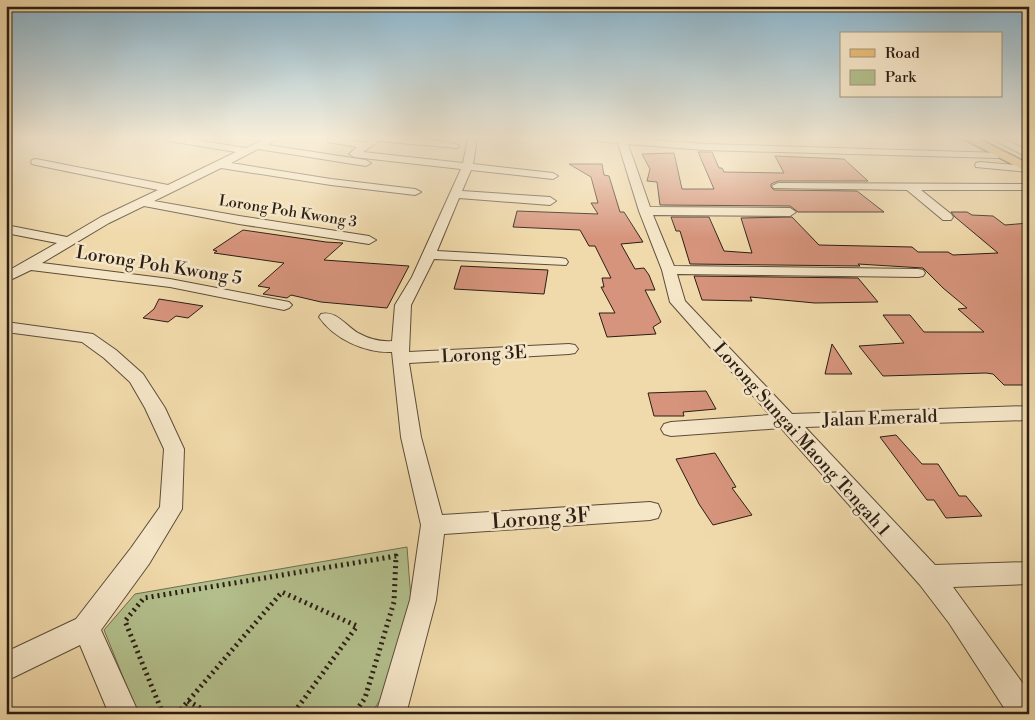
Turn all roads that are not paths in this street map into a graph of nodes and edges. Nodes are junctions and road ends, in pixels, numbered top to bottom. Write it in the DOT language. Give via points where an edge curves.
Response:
graph roads {
  1 [pos="83,172"];
  2 [pos="204,172"];
  3 [pos="267,172"];
  4 [pos="459,172"];
  5 [pos="513,172"];
  6 [pos="624,172"];
  7 [pos="554,176"];
  8 [pos="778,186"];
  9 [pos="1029,187"];
  10 [pos="911,188"];
  11 [pos="168,189"];
  12 [pos="415,192"];
  13 [pos="455,194"];
  14 [pos="550,201"];
  15 [pos="142,202"];
  16 [pos="645,211"];
  17 [pos="790,212"];
  18 [pos="946,217"];
  19 [pos="6,228"];
  20 [pos="369,240"];
  21 [pos="68,241"];
  22 [pos="428,255"];
  23 [pos="561,262"];
  24 [pos="28,265"];
  25 [pos="669,270"];
  26 [pos="918,273"];
  27 [pos="6,278"];
  28 [pos="284,305"];
  29 [pos="327,317"];
  30 [pos="6,327"];
  31 [pos="569,349"];
  32 [pos="399,352"];
  33 [pos="1029,413"];
  34 [pos="788,421"];
  35 [pos="671,429"];
  36 [pos="650,511"];
  37 [pos="433,525"];
  38 [pos="1029,573"];
  39 [pos="928,578"];
  40 [pos="86,628"];
  41 [pos="6,667"];
  42 [pos="124,714"];
  43 [pos="391,714"];
  44 [pos="1026,714"];
  1 -- 11 [label="street"];
  2 -- 11 [label="street"];
  3 -- 12 [label="street"];
  4 -- 13 [label="street"];
  5 -- 7 [label="street"];
  6 -- 16 [label="street, Lorong Sungai Maong Tengah 1"];
  8 -- 10 [label="street"];
  9 -- 10 [label="street"];
  10 -- 18 [label="street"];
  11 -- 15 [label="street"];
  13 -- 14 [label="street"];
  13 -- 22 [label="street"];
  15 -- 20 [label="street, Lorong Poh Kwong 3"];
  15 -- 21 [label="street"];
  16 -- 17 [label="street"];
  16 -- 25 [label="street, Lorong Sungai Maong Tengah 1"];
  19 -- 21 [label="street"];
  21 -- 24 [label="street"];
  22 -- 23 [label="street"];
  22 -- 32 [label="street" via="404,305"];
  24 -- 27 [label="street"];
  24 -- 28 [label="street, Lorong Poh Kwong 5" via="170,283"];
  25 -- 26 [label="street"];
  25 -- 34 [label="street, Lorong Sungai Maong Tengah 1" via="678,302"];
  29 -- 32 [label="street, Lorong 3E" via="361,343"];
  30 -- 40 [label="street" via="87,338 110,354 136,378 155,408 174,449 172,509"];
  31 -- 32 [label="street, Lorong 3E"];
  32 -- 37 [label="street" via="412,437"];
  33 -- 34 [label="street, Jalan Emerald"];
  34 -- 35 [label="street, Jalan Emerald"];
  34 -- 39 [label="street, Lorong Sungai Maong Tengah 1"];
  36 -- 37 [label="street, Lorong 3F"];
  37 -- 43 [label="street" via="424,600"];
  38 -- 39 [label="street"];
  39 -- 44 [label="street, Lorong Sungai Maong Tengah 1" via="958,614"];
  40 -- 41 [label="street"];
  40 -- 42 [label="street"];
}
